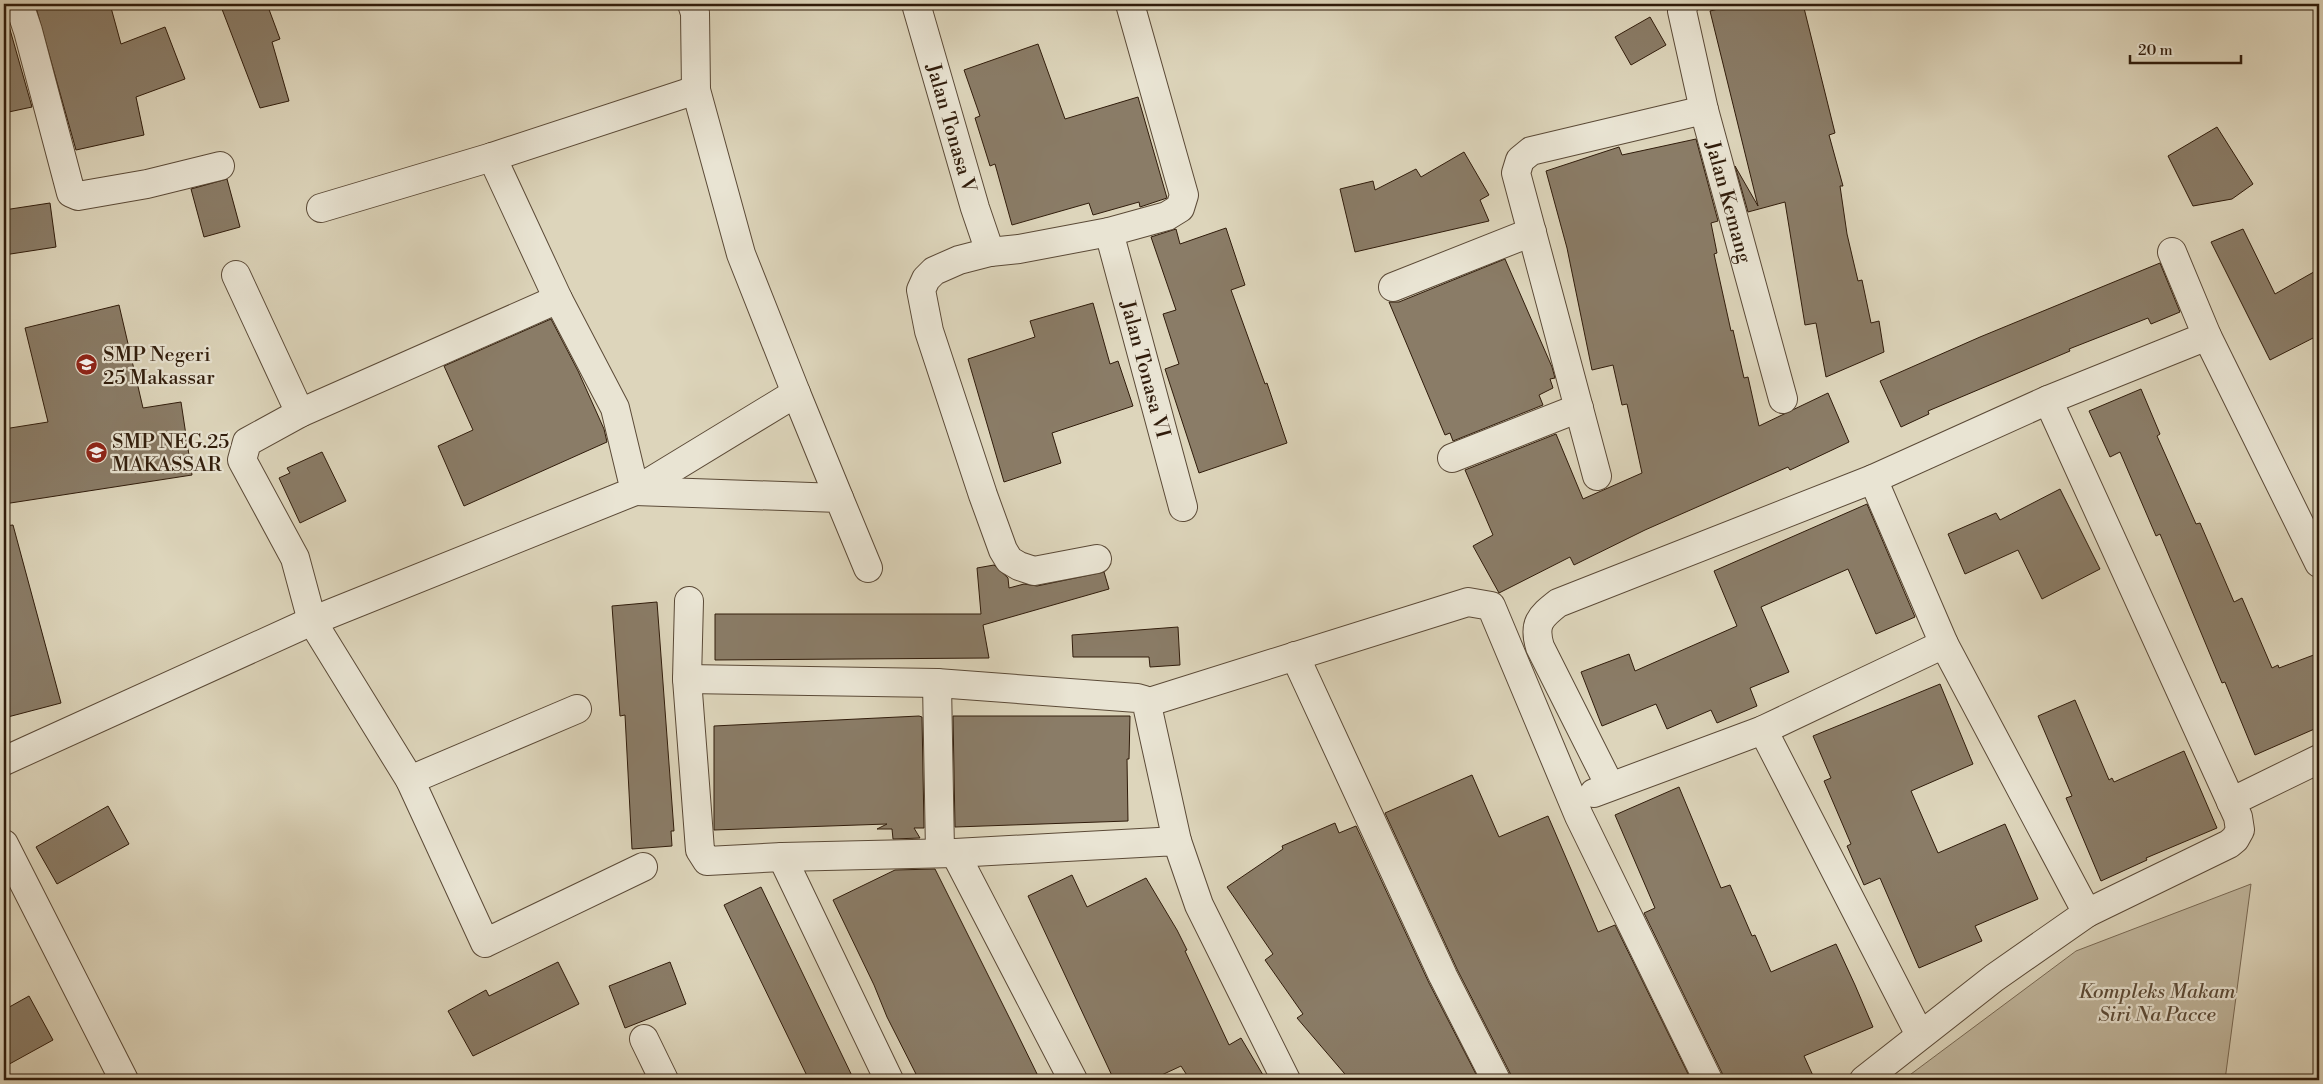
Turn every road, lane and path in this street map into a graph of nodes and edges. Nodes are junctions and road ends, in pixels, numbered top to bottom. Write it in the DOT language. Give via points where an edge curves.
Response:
graph roads {
  1 [pos="19,4"];
  2 [pos="692,4"];
  3 [pos="916,4"];
  4 [pos="1130,4"];
  5 [pos="1684,4"];
  6 [pos="696,90"];
  7 [pos="1704,110"];
  8 [pos="492,157"];
  9 [pos="220,166"];
  10 [pos="321,208"];
  11 [pos="1109,232"];
  12 [pos="1532,232"];
  13 [pos="990,252"];
  14 [pos="2172,252"];
  15 [pos="236,275"];
  16 [pos="1393,288"];
  17 [pos="558,299"];
  18 [pos="2207,336"];
  19 [pos="796,393"];
  20 [pos="1783,399"];
  21 [pos="2048,400"];
  22 [pos="1579,408"];
  23 [pos="300,413"];
  24 [pos="1452,458"];
  25 [pos="1597,476"];
  26 [pos="1874,479"];
  27 [pos="635,491"];
  28 [pos="838,498"];
  29 [pos="1182,507"];
  30 [pos="1097,559"];
  31 [pos="2319,563"];
  32 [pos="868,568"];
  33 [pos="688,601"];
  34 [pos="312,621"];
  35 [pos="1944,644"];
  36 [pos="1295,656"];
  37 [pos="687,679"];
  38 [pos="937,683"];
  39 [pos="1146,703"];
  40 [pos="577,709"];
  41 [pos="1763,730"];
  42 [pos="2319,759"];
  43 [pos="4,761"];
  44 [pos="410,780"];
  45 [pos="1610,786"];
  46 [pos="2231,802"];
  47 [pos="1576,807"];
  48 [pos="1177,840"];
  49 [pos="4,844"];
  50 [pos="948,852"];
  51 [pos="782,857"];
  52 [pos="642,867"];
  53 [pos="2087,914"];
  54 [pos="1920,1036"];
  55 [pos="644,1039"];
  56 [pos="124,1080"];
  57 [pos="664,1080"];
  58 [pos="889,1080"];
  59 [pos="1073,1080"];
  60 [pos="1286,1080"];
  61 [pos="1496,1080"];
  62 [pos="1708,1080"];
  63 [pos="1864,1080"];
  1 -- 9 [label="street" via="34,49 71,193 78,196 137,186"];
  2 -- 6 [label="street" via="695,13"];
  3 -- 13 [label="street, Jalan Tonasa V"];
  4 -- 11 [label="street" via="1184,196 1180,208 1167,216"];
  5 -- 7 [label="street, Jalan Kemang" via="1682,11"];
  6 -- 8 [label="street"];
  6 -- 19 [label="street" via="741,254"];
  7 -- 12 [label="street" via="1531,152 1520,160 1516,173"];
  7 -- 20 [label="street, Jalan Kemang"];
  8 -- 10 [label="street"];
  8 -- 17 [label="street"];
  11 -- 13 [label="street"];
  11 -- 29 [label="street, Jalan Tonasa VI"];
  12 -- 16 [label="street"];
  12 -- 22 [label="street"];
  13 -- 30 [label="street" via="934,271 921,290 929,331 1003,550 1009,560 1034,570"];
  14 -- 18 [label="street"];
  15 -- 23 [label="street"];
  17 -- 23 [label="street"];
  17 -- 27 [label="street" via="615,408"];
  18 -- 21 [label="street"];
  18 -- 31 [label="street"];
  19 -- 27 [label="street"];
  19 -- 28 [label="street"];
  21 -- 26 [label="street"];
  21 -- 46 [label="street"];
  22 -- 24 [label="street"];
  22 -- 25 [label="street"];
  23 -- 34 [label="street" via="247,442 242,460 295,558"];
  26 -- 35 [label="street"];
  26 -- 45 [label="street" via="1558,603 1539,622 1536,633 1540,647"];
  27 -- 28 [label="street"];
  27 -- 34 [label="street"];
  28 -- 32 [label="street"];
  33 -- 37 [label="street"];
  34 -- 43 [label="street"];
  34 -- 44 [label="street"];
  35 -- 41 [label="street"];
  35 -- 53 [label="street"];
  36 -- 39 [label="street"];
  36 -- 47 [label="street" via="1468,602 1491,606"];
  36 -- 61 [label="street" via="1443,976"];
  37 -- 38 [label="street"];
  37 -- 51 [label="street" via="702,855 707,861 714,862"];
  38 -- 39 [label="street" via="1138,698"];
  38 -- 50 [label="street"];
  39 -- 48 [label="street"];
  40 -- 44 [label="street"];
  41 -- 45 [label="street"];
  41 -- 54 [label="street"];
  42 -- 46 [label="street"];
  44 -- 52 [label="street" via="485,943"];
  45 -- 47 [label="street" via="1584,797"];
  46 -- 53 [label="street" via="2240,830 2229,844"];
  47 -- 62 [label="street"];
  48 -- 50 [label="street"];
  48 -- 60 [label="street" via="1199,905"];
  49 -- 56 [label="street"];
  50 -- 51 [label="street"];
  50 -- 59 [label="street"];
  51 -- 58 [label="street"];
  53 -- 54 [label="street" via="1994,978"];
  54 -- 63 [label="street"];
  55 -- 57 [label="street"];
}
